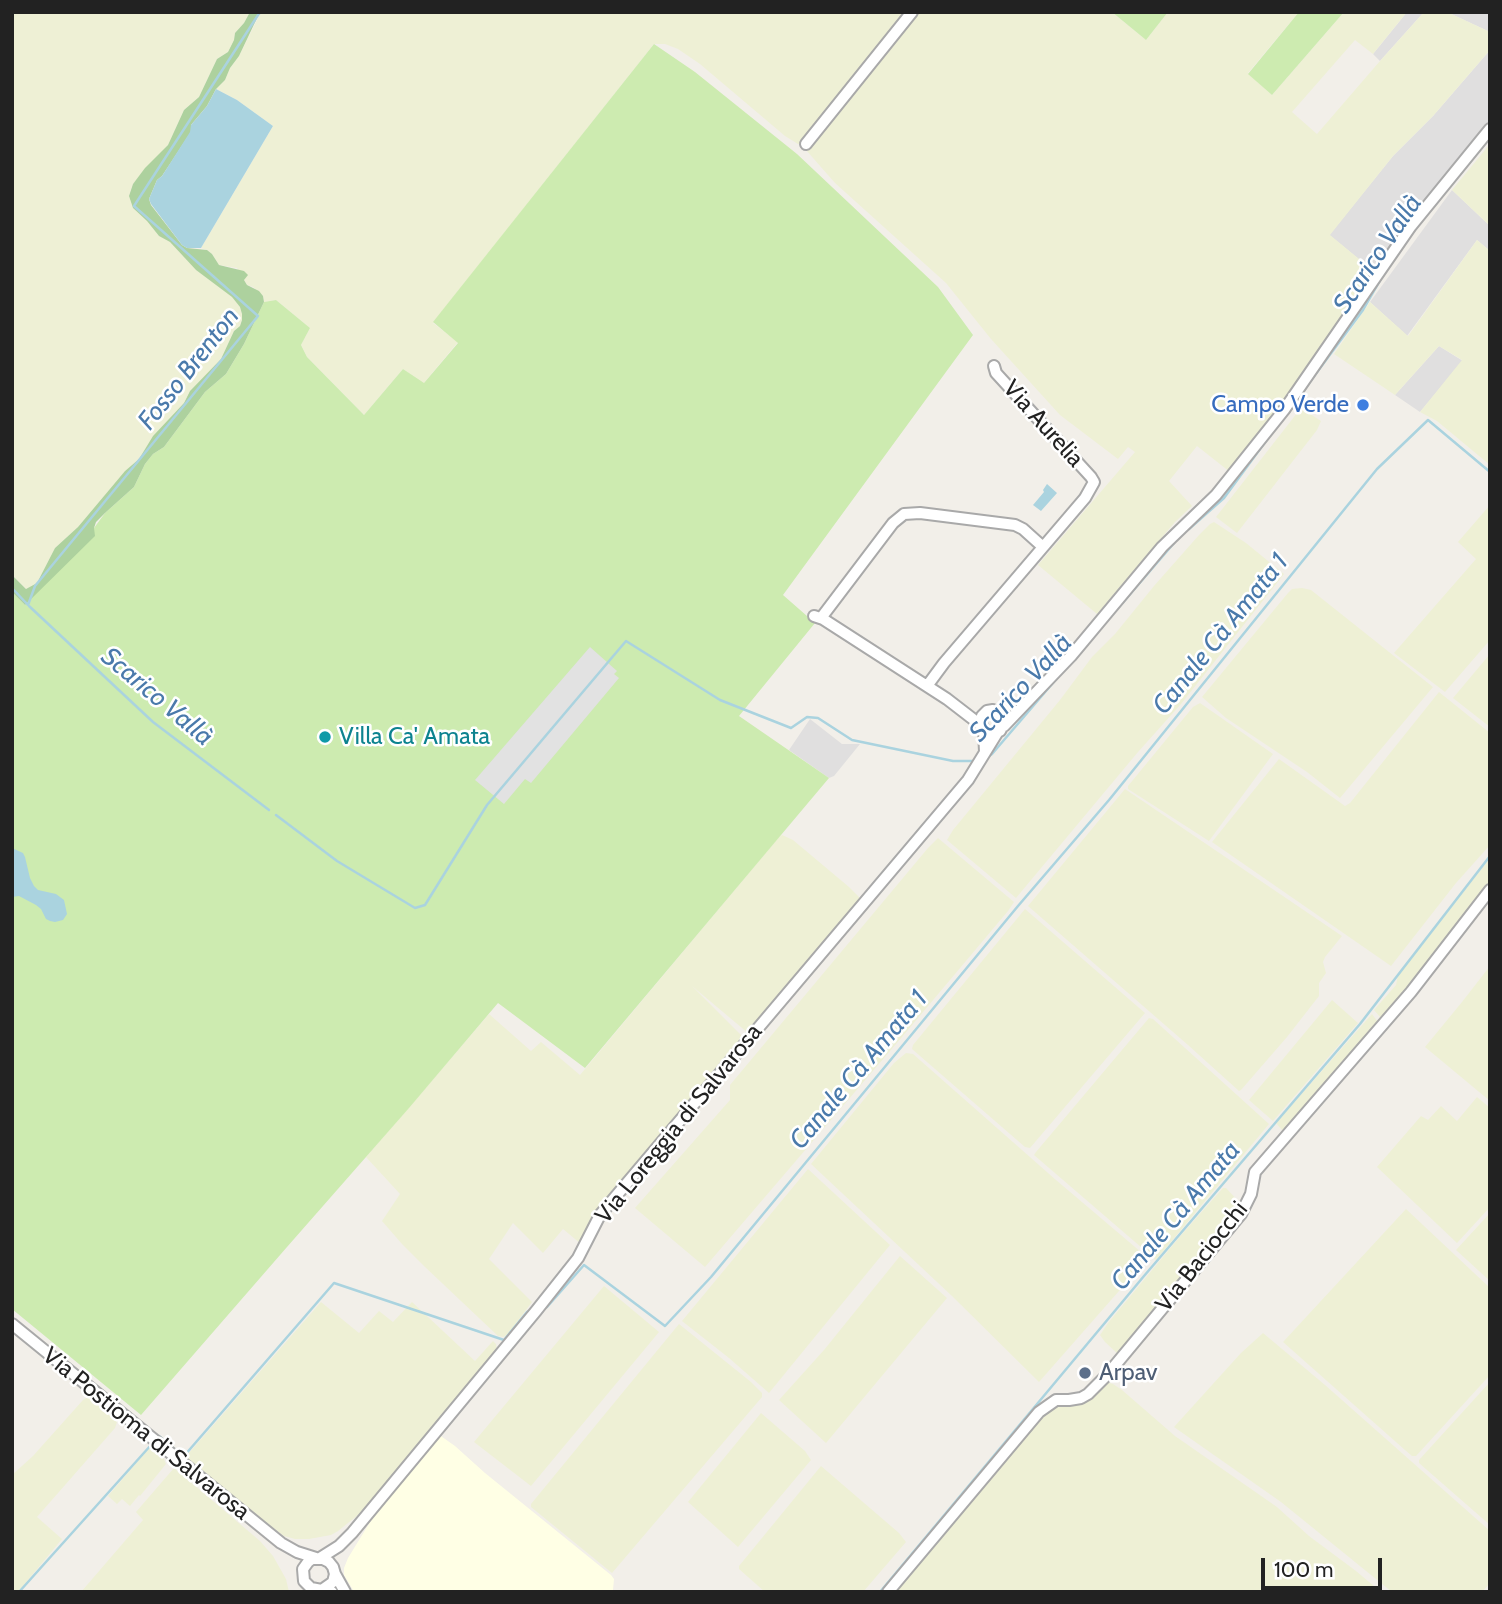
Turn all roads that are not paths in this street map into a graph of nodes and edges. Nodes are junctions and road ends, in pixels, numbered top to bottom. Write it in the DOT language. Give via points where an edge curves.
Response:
graph roads {
  1 [pos="912,12"];
  2 [pos="1490,129"];
  3 [pos="806,144"];
  4 [pos="994,366"];
  5 [pos="1043,547"];
  6 [pos="928,686"];
  7 [pos="1027,700"];
  8 [pos="959,707"];
  9 [pos="992,711"];
  10 [pos="983,728"];
  11 [pos="1000,730"];
  12 [pos="982,757"];
  13 [pos="1490,890"];
  14 [pos="12,1325"];
  15 [pos="352,1533"];
  16 [pos="281,1543"];
  17 [pos="318,1558"];
  18 [pos="335,1572"];
  19 [pos="305,1583"];
  20 [pos="324,1591"];
  21 [pos="345,1592"];
  22 [pos="888,1592"];
  1 -- 3 [label="street"];
  2 -- 7 [label="street, Via Loreggia di Salvarosa" via="1411,226 1284,410 1216,495 1162,547 1071,656"];
  4 -- 5 [label="street, Via Aurelia" via="1093,480 1087,496"];
  5 -- 6 [label="street, Via Aurelia"];
  5 -- 6 [label="street" via="1015,525 924,513 904,514 893,523 818,617"];
  6 -- 8 [label="street"];
  7 -- 9 [label="street, Via Loreggia di Salvarosa"];
  7 -- 11 [label="street, Via Loreggia di Salvarosa"];
  8 -- 9 [label="street"];
  8 -- 10 [label="street"];
  9 -- 10 [label="street" via="981,719"];
  9 -- 11 [label="street" via="1002,715"];
  10 -- 11 [label="street" via="990,734"];
  10 -- 12 [label="street"];
  11 -- 12 [label="street, Via Loreggia di Salvarosa"];
  12 -- 15 [label="street, Via Loreggia di Salvarosa" via="968,780 600,1214 578,1258"];
  13 -- 22 [label="street, Via Baciocchi" via="1411,992 1255,1172 1241,1214 1107,1375 1081,1398 1056,1400 1039,1412"];
  14 -- 16 [label="street, Via Postioma di Salvarosa"];
  15 -- 17 [label="street, Via Loreggia di Salvarosa"];
  15 -- 18 [label="street, Via Loreggia di Salvarosa"];
  16 -- 17 [label="street, Via Postioma di Salvarosa"];
  16 -- 19 [label="street, Via Postioma di Salvarosa"];
  17 -- 18 [label="street" via="329,1562"];
  17 -- 19 [label="street" via="308,1562"];
  18 -- 20 [label="street"];
  18 -- 21 [label="street"];
  19 -- 20 [label="street"];
}
